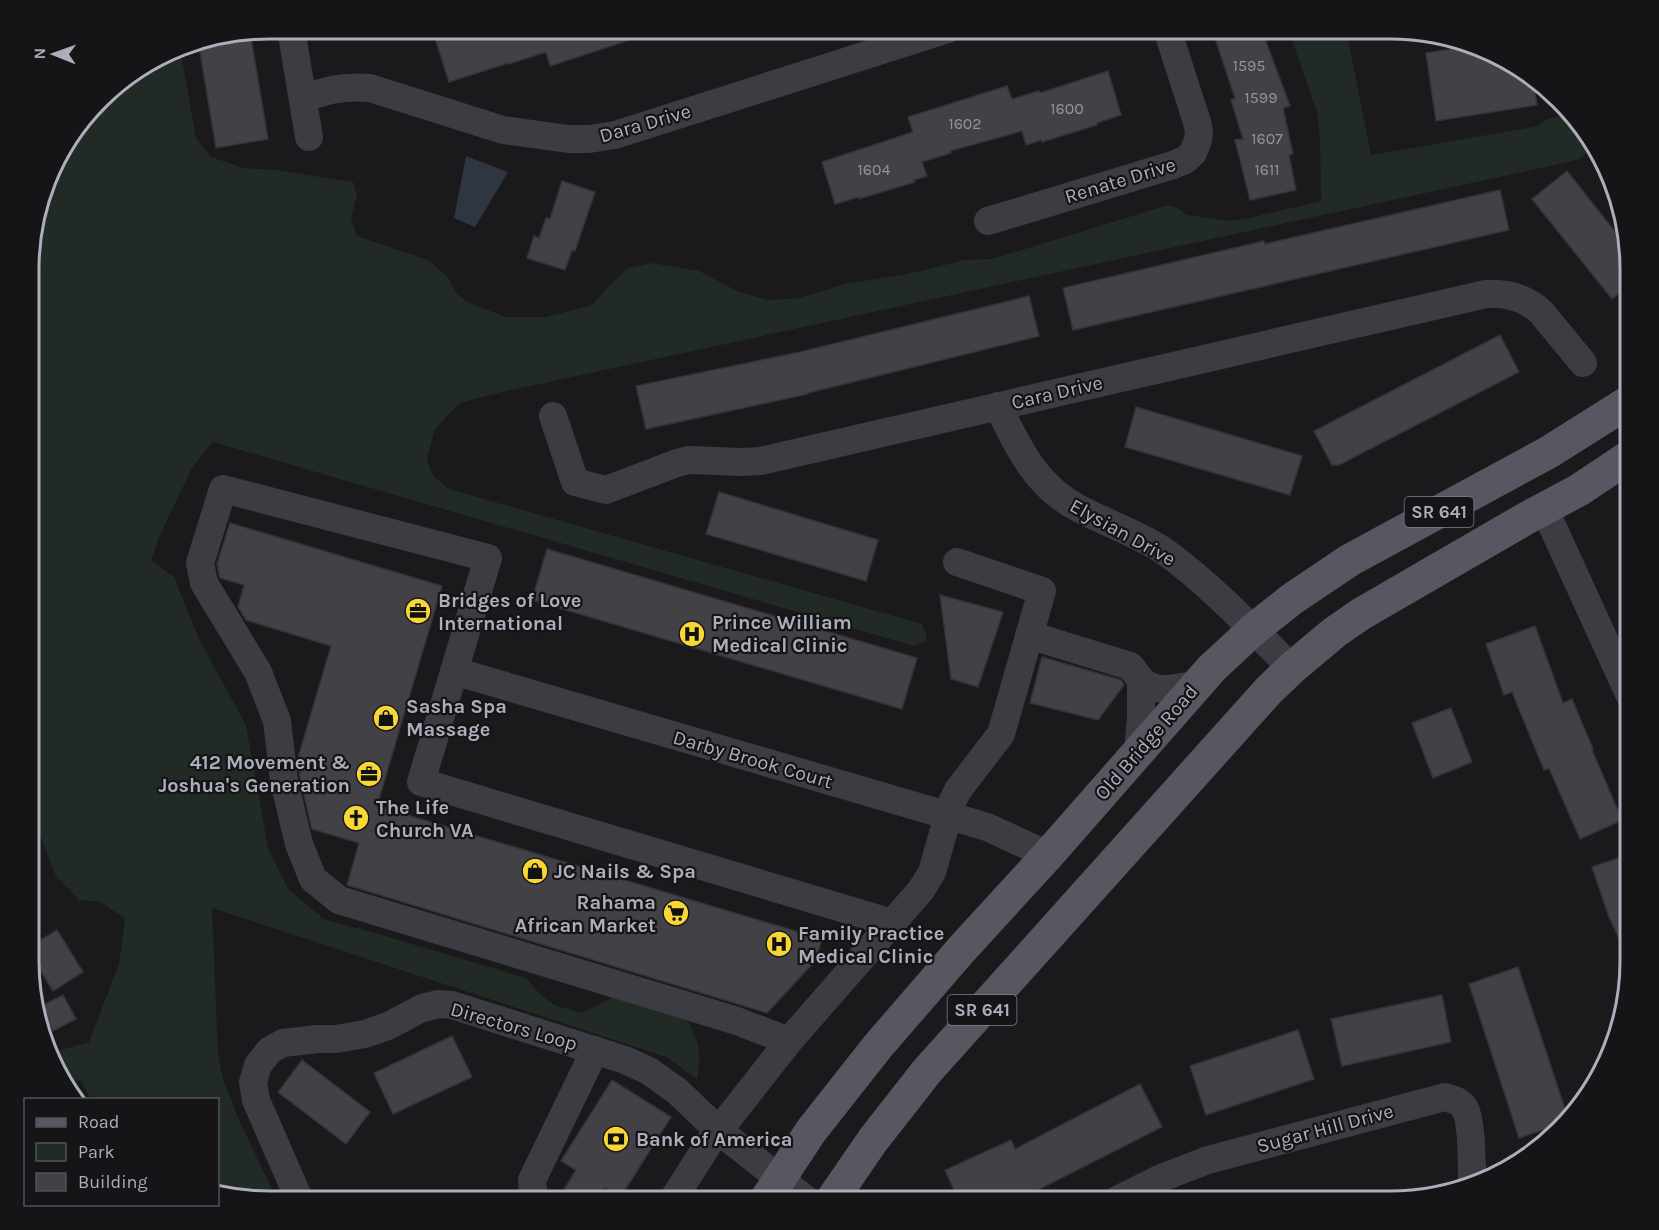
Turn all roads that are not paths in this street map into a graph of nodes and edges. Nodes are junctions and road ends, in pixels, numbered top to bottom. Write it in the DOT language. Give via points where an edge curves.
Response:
graph roads {
  1 [pos="293,39"];
  2 [pos="917,39"];
  3 [pos="1170,39"];
  4 [pos="303,98"];
  5 [pos="309,137"];
  6 [pos="988,221"];
  7 [pos="1583,363"];
  8 [pos="998,406"];
  9 [pos="1620,407"];
  10 [pos="553,416"];
  11 [pos="1620,463"];
  12 [pos="1544,508"];
  13 [pos="957,562"];
  14 [pos="1253,630"];
  15 [pos="1029,635"];
  16 [pos="1293,668"];
  17 [pos="454,671"];
  18 [pos="1620,674"];
  19 [pos="1141,680"];
  20 [pos="1198,684"];
  21 [pos="1138,752"];
  22 [pos="947,816"];
  23 [pos="1048,855"];
  24 [pos="892,923"];
  25 [pos="789,1041"];
  26 [pos="595,1050"];
  27 [pos="719,1131"];
  28 [pos="1474,1175"];
  29 [pos="772,1190"];
  30 [pos="296,1191"];
  31 [pos="533,1191"];
  32 [pos="678,1191"];
  33 [pos="838,1191"];
  34 [pos="1135,1191"];
  1 -- 4 [label="street"];
  2 -- 4 [label="street, Dara Drive" via="615,135 589,139 503,130 370,88 349,87"];
  3 -- 6 [label="street, Renate Drive" via="1197,122 1198,140 1193,153 1173,165"];
  4 -- 5 [label="street"];
  7 -- 8 [label="street, Cara Drive" via="1535,307 1511,296 1486,294"];
  8 -- 10 [label="street, Cara Drive" via="760,461 683,462 606,490 575,482"];
  8 -- 14 [label="street, Elysian Drive" via="1022,456 1057,495 1162,550 1199,578"];
  9 -- 14 [label="main road, Old Bridge Road / SR 641" via="1549,452 1350,560"];
  11 -- 12 [label="main road, SR 641"];
  12 -- 16 [label="main road, SR 641" via="1361,614"];
  12 -- 18 [label="street"];
  13 -- 15 [label="street" via="1042,591"];
  14 -- 16 [label="street, Elysian Drive"];
  14 -- 20 [label="main road, Old Bridge Road / SR 641"];
  15 -- 19 [label="street" via="1130,666"];
  15 -- 22 [label="street" via="1001,734 958,790"];
  16 -- 33 [label="main road, SR 641" via="927,1071"];
  17 -- 22 [label="street, Darby Brook Court"];
  17 -- 24 [label="street" via="421,782"];
  17 -- 25 [label="street" via="488,558 223,489 200,563 204,584 258,672 277,721 284,781 299,844 313,879 339,900 726,1018"];
  19 -- 20 [label="street" via="1152,687 1167,689"];
  19 -- 21 [label="street"];
  20 -- 21 [label="main road, Old Bridge Road / SR 641"];
  21 -- 23 [label="main road, Old Bridge Road / SR 641"];
  22 -- 23 [label="street, Darby Brook Court" via="987,827"];
  22 -- 24 [label="street" via="932,872"];
  23 -- 29 [label="main road, Old Bridge Road / SR 641" via="878,1047 811,1131"];
  24 -- 25 [label="street"];
  25 -- 27 [label="street"];
  26 -- 27 [label="street, Directors Loop" via="649,1071 677,1090"];
  26 -- 30 [label="street, Directors Loop" via="453,1005 439,1004 365,1034 283,1043 270,1050 258,1065 253,1082 256,1100"];
  26 -- 31 [label="street" via="532,1180"];
  27 -- 29 [label="street, Directors Loop"];
  27 -- 32 [label="street"];
  28 -- 34 [label="street, Sugar Hill Drive" via="1469,1118 1456,1100 1445,1097 1208,1160"];
}
